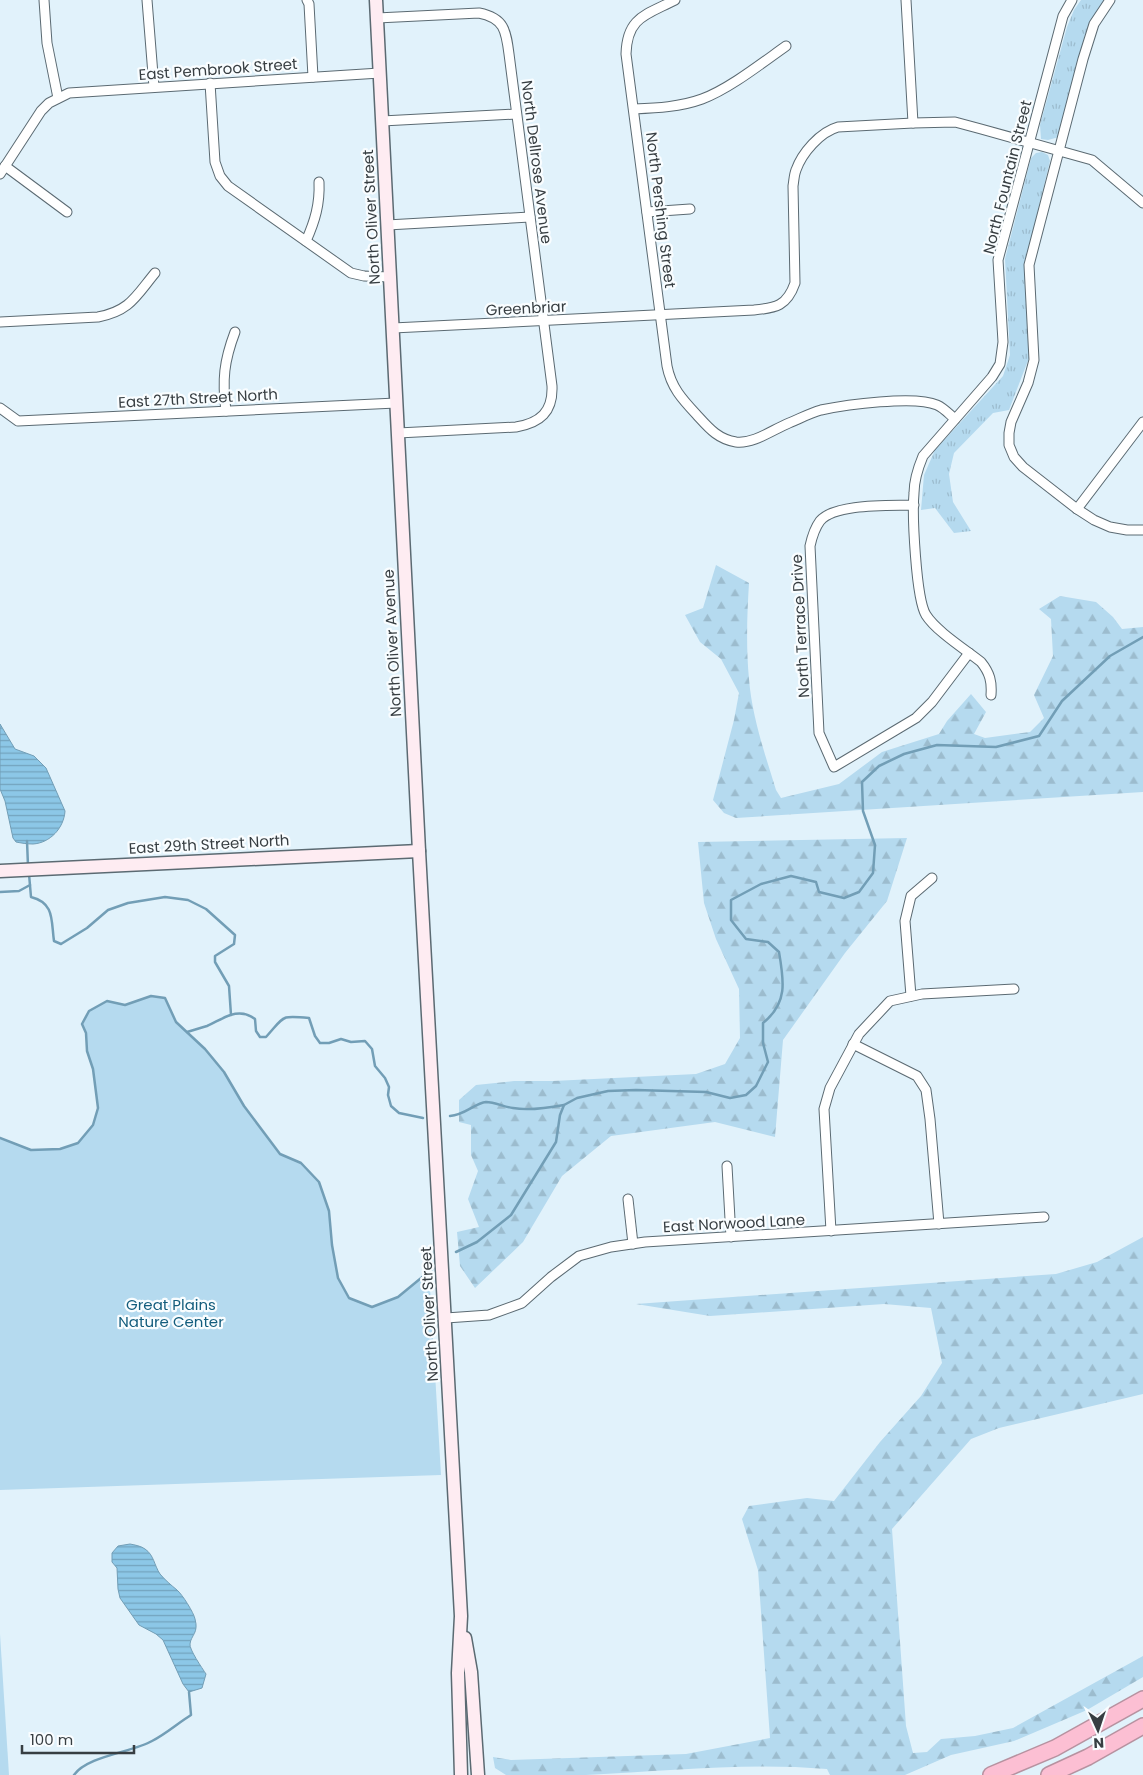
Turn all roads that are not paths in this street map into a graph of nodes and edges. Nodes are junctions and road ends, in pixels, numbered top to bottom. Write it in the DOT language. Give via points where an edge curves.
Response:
graph roads {
  1 [pos="44,0"];
  2 [pos="147,0"];
  3 [pos="307,0"];
  4 [pos="376,0"];
  5 [pos="675,0"];
  6 [pos="906,0"];
  7 [pos="1072,0"];
  8 [pos="1110,0"];
  9 [pos="377,18"];
  10 [pos="786,46"];
  11 [pos="380,73"];
  12 [pos="313,77"];
  13 [pos="210,83"];
  14 [pos="154,87"];
  15 [pos="58,98"];
  16 [pos="634,109"];
  17 [pos="516,114"];
  18 [pos="382,121"];
  19 [pos="913,123"];
  20 [pos="1029,142"];
  21 [pos="1058,151"];
  22 [pos="3,170"];
  23 [pos="319,182"];
  24 [pos="1143,203"];
  25 [pos="690,209"];
  26 [pos="68,212"];
  27 [pos="648,212"];
  28 [pos="530,217"];
  29 [pos="388,225"];
  30 [pos="306,241"];
  31 [pos="155,272"];
  32 [pos="390,277"];
  33 [pos="661,315"];
  34 [pos="543,321"];
  35 [pos="0,322"];
  36 [pos="393,328"];
  37 [pos="235,332"];
  38 [pos="396,403"];
  39 [pos="2,410"];
  40 [pos="226,411"];
  41 [pos="956,419"];
  42 [pos="1143,422"];
  43 [pos="398,433"];
  44 [pos="914,505"];
  45 [pos="1077,509"];
  46 [pos="1143,530"];
  47 [pos="969,653"];
  48 [pos="991,695"];
  49 [pos="420,851"];
  50 [pos="0,871"];
  51 [pos="932,878"];
  52 [pos="1014,989"];
  53 [pos="911,996"];
  54 [pos="853,1044"];
  55 [pos="727,1166"];
  56 [pos="628,1200"];
  57 [pos="1044,1217"];
  58 [pos="939,1224"];
  59 [pos="831,1231"];
  60 [pos="731,1237"];
  61 [pos="633,1244"];
  62 [pos="446,1318"];
  63 [pos="461,1616"];
  64 [pos="1143,1699"];
  65 [pos="1143,1726"];
  66 [pos="461,1775"];
  67 [pos="478,1775"];
  68 [pos="991,1775"];
  69 [pos="1049,1775"];
  1 -- 15 [label="street" via="47,43"];
  2 -- 14 [label="street"];
  3 -- 12 [label="street"];
  4 -- 9 [label="main road, North Oliver Street"];
  5 -- 16 [label="street, North Pershing Street" via="636,22 630,31 626,54"];
  6 -- 19 [label="street"];
  7 -- 20 [label="street, North Fountain Street" via="1063,16"];
  8 -- 21 [label="street" via="1094,24"];
  9 -- 11 [label="main road, North Oliver Street"];
  9 -- 17 [label="street, North Dellrose Avenue" via="479,13 496,19 506,35"];
  10 -- 16 [label="street" via="703,98 678,106"];
  11 -- 12 [label="street, East Pembrook Street"];
  11 -- 18 [label="main road, North Oliver Street"];
  12 -- 13 [label="street, East Pembrook Street"];
  13 -- 14 [label="street, East Pembrook Street"];
  13 -- 30 [label="street" via="215,162 220,176 228,186"];
  14 -- 15 [label="street, East Pembrook Street" via="69,93"];
  15 -- 22 [label="street" via="40,111"];
  16 -- 27 [label="street, North Pershing Street"];
  17 -- 18 [label="street"];
  17 -- 28 [label="street, North Dellrose Avenue"];
  18 -- 29 [label="main road, North Oliver Street"];
  19 -- 20 [label="street" via="955,122"];
  19 -- 33 [label="street, Greenbriar" via="830,129 804,155 796,170 793,186 795,283 792,294 778,307"];
  20 -- 21 [label="street"];
  20 -- 41 [label="street, North Fountain Street" via="998,260 1003,342 1000,364"];
  21 -- 24 [label="street" via="1092,160"];
  21 -- 45 [label="street" via="1029,265 1034,360 1011,422 1009,445 1023,467"];
  22 -- 26 [label="street"];
  23 -- 30 [label="street" via="316,219"];
  25 -- 27 [label="street"];
  27 -- 33 [label="street, North Pershing Street"];
  28 -- 29 [label="street"];
  28 -- 34 [label="street, North Dellrose Avenue"];
  29 -- 32 [label="main road, North Oliver Street"];
  30 -- 32 [label="street" via="351,273"];
  31 -- 35 [label="street" via="125,308 111,314"];
  32 -- 36 [label="main road, North Oliver Street"];
  33 -- 34 [label="street, Greenbriar"];
  33 -- 41 [label="street, North Pershing Street" via="670,378 679,395 721,438 746,441 818,411 850,405 927,402 939,406"];
  34 -- 36 [label="street, Greenbriar"];
  34 -- 43 [label="street, North Dellrose Avenue" via="552,396 549,408 541,418 531,425 516,427"];
  36 -- 38 [label="main road, North Oliver Street"];
  37 -- 40 [label="street" via="224,370"];
  38 -- 40 [label="street, East 27th Street North"];
  38 -- 43 [label="main road, North Oliver Street"];
  39 -- 40 [label="street, East 27th Street North" via="18,421"];
  41 -- 44 [label="street, North Fountain Street" via="923,456 917,471"];
  42 -- 45 [label="street"];
  43 -- 49 [label="main road, North Oliver Avenue"];
  44 -- 47 [label="street, North Fountain Street" via="921,604 936,627"];
  44 -- 47 [label="street, North Terrace Drive" via="833,512 814,531 810,546 819,733 834,767 916,718"];
  45 -- 46 [label="street" via="1110,527"];
  47 -- 48 [label="street, North Fountain Street" via="988,670 992,682"];
  49 -- 50 [label="main road, East 29th Street North"];
  49 -- 62 [label="main road, North Oliver Street"];
  51 -- 53 [label="street" via="911,896 905,921"];
  52 -- 53 [label="street"];
  53 -- 54 [label="street" via="890,1001"];
  54 -- 58 [label="street" via="917,1076 926,1090"];
  54 -- 59 [label="street" via="830,1088 824,1109"];
  55 -- 60 [label="street"];
  56 -- 61 [label="street"];
  57 -- 58 [label="street, East Norwood Lane"];
  58 -- 59 [label="street, East Norwood Lane"];
  59 -- 60 [label="street, East Norwood Lane"];
  60 -- 61 [label="street, East Norwood Lane"];
  61 -- 62 [label="street, East Norwood Lane" via="579,1256 522,1303 490,1315"];
  62 -- 63 [label="main road, North Oliver Street"];
  63 -- 66 [label="main road, North Oliver Street" via="458,1673"];
  63 -- 67 [label="main road" via="471,1672"];
  64 -- 68 [label="highway" via="1055,1748"];
  65 -- 69 [label="highway"];
}
